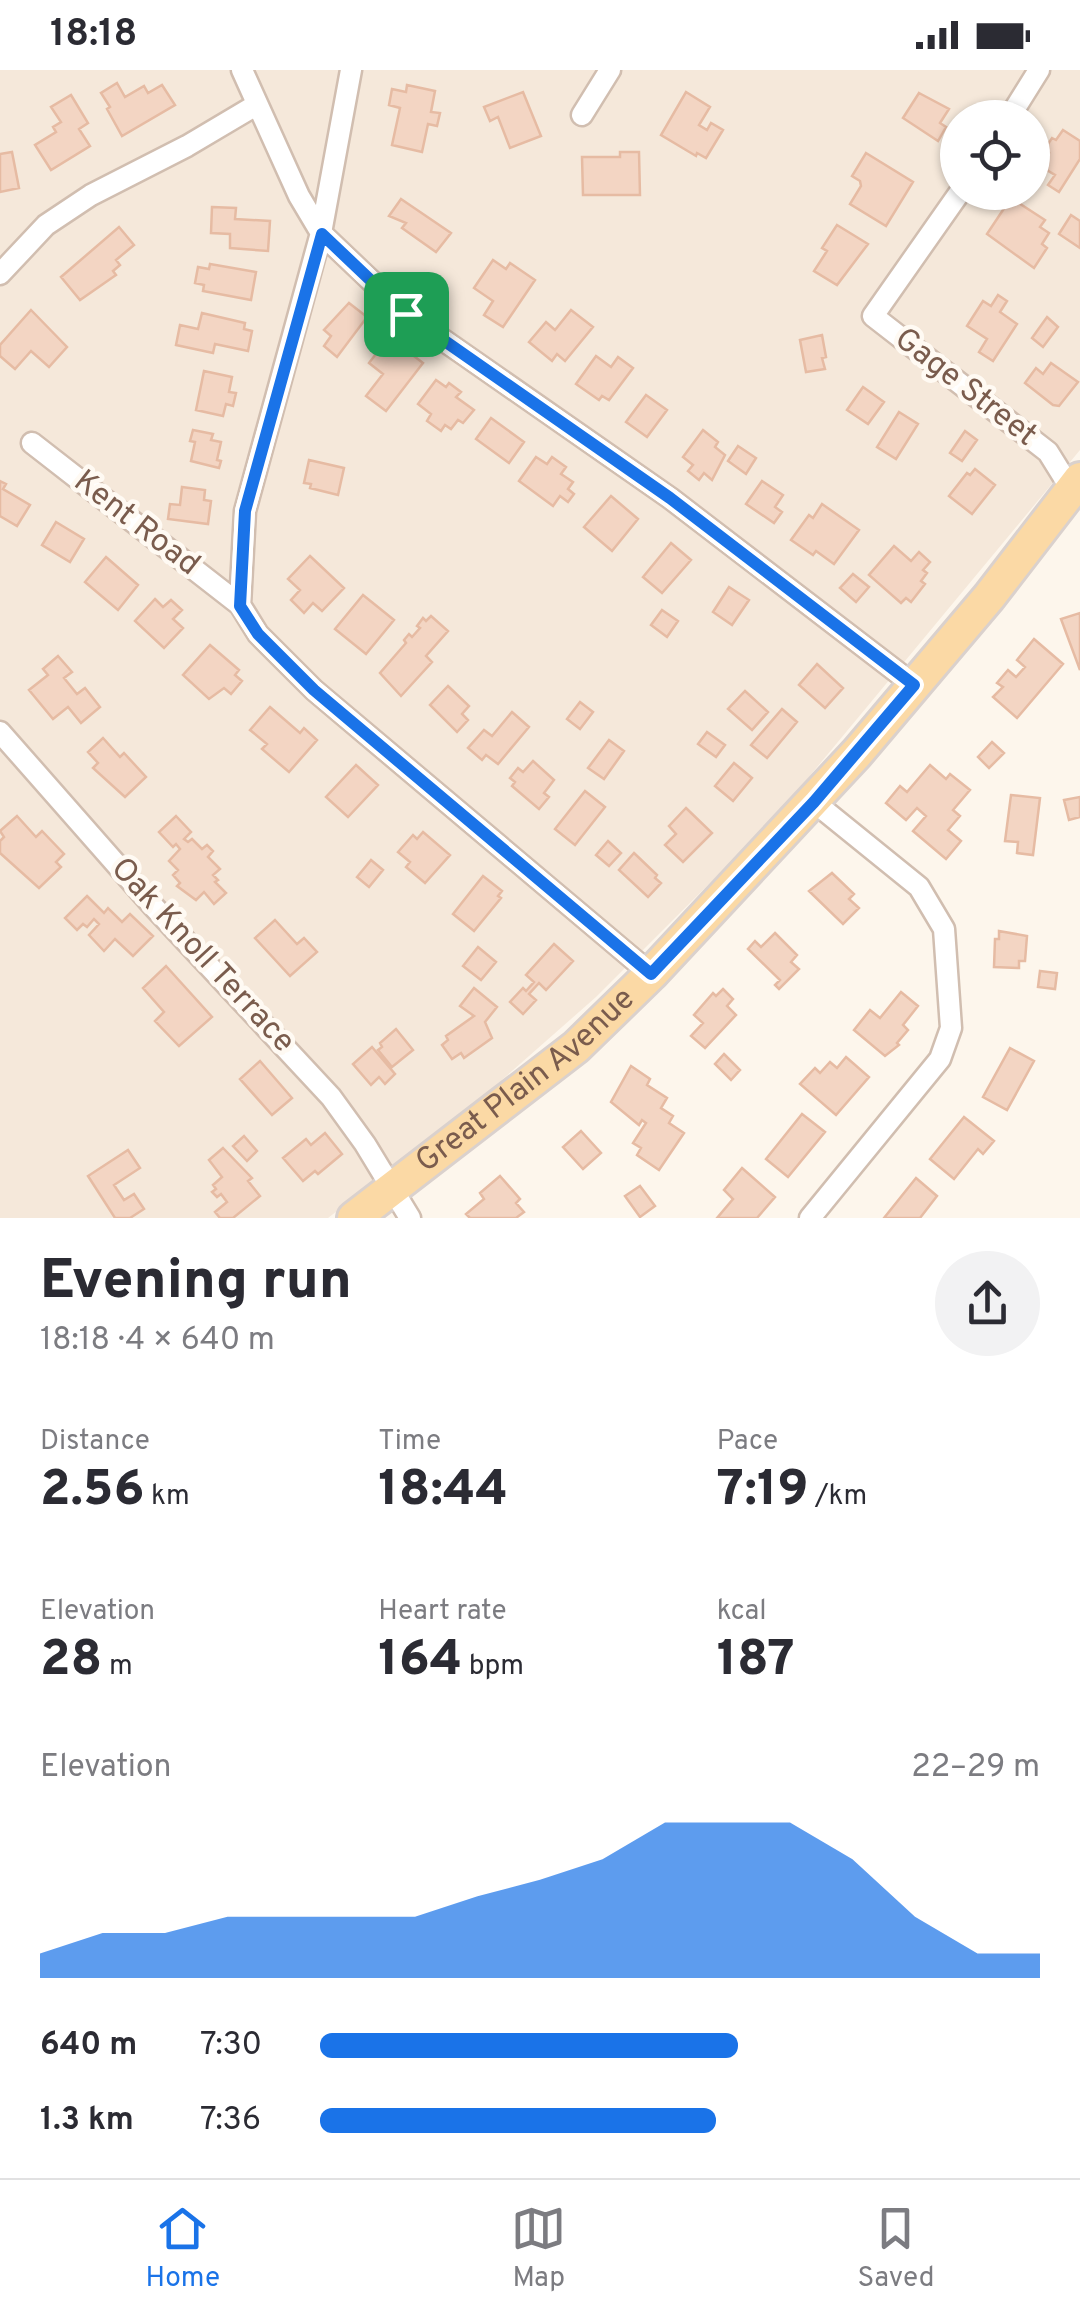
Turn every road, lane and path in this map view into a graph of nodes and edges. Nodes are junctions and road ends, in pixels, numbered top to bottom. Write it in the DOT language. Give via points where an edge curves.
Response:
graph roads {
  1 [pos="242,70"];
  2 [pos="351,70"];
  3 [pos="610,70"];
  4 [pos="1038,70"];
  5 [pos="1020,100"];
  6 [pos="256,105"];
  7 [pos="582,115"];
  8 [pos="947,210"];
  9 [pos="322,234"];
  10 [pos="0,274"];
  11 [pos="32,443"];
  12 [pos="1076,484"];
  13 [pos="240,606"];
  14 [pos="914,685"];
  15 [pos="0,732"];
  16 [pos="814,802"];
  17 [pos="651,974"];
  18 [pos="393,1189"];
  19 [pos="354,1218"];
  20 [pos="410,1218"];
  21 [pos="810,1218"];
  1 -- 6 [label="street"];
  2 -- 9 [label="street"];
  3 -- 7 [label="street"];
  4 -- 5 [label="street"];
  6 -- 9 [label="street"];
  6 -- 10 [label="street" via="91,194 46,225"];
  8 -- 12 [label="street, Gage Street" via="873,316 1048,452"];
  9 -- 13 [label="street" via="245,511"];
  9 -- 14 [label="street" via="406,314 670,498"];
  11 -- 13 [label="street, Kent Road"];
  12 -- 14 [label="main road, Great Plain Avenue"];
  13 -- 17 [label="street, Kent Road" via="258,634 314,690"];
  14 -- 16 [label="main road, Great Plain Avenue"];
  15 -- 18 [label="street, Oak Knoll Terrace" via="332,1097"];
  16 -- 17 [label="main road, Great Plain Avenue"];
  16 -- 21 [label="street" via="919,888 944,928 951,1028 940,1059"];
  17 -- 18 [label="main road, Great Plain Avenue" via="576,1048"];
  18 -- 19 [label="main road, Great Plain Avenue"];
  18 -- 20 [label="street, Oak Knoll Terrace"];
}
